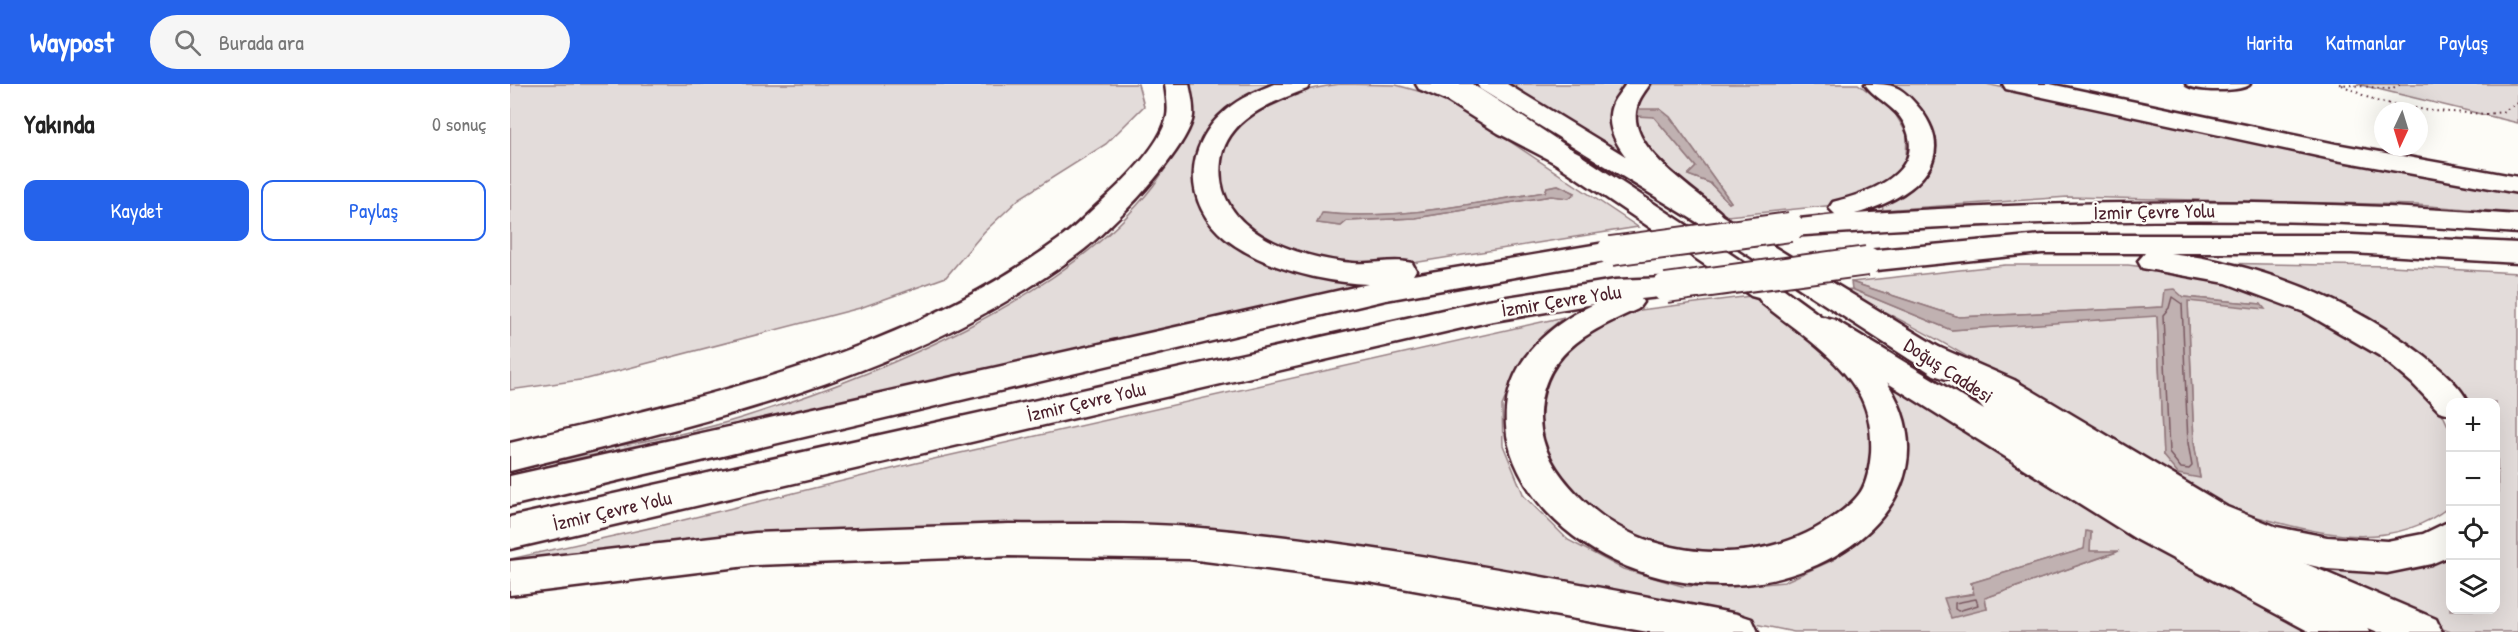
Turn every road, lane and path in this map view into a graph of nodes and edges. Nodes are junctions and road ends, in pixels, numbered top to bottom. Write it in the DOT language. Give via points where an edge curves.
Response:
graph roads {
  1 [pos="1177,84"];
  2 [pos="1298,84"];
  3 [pos="1428,84"];
  4 [pos="1455,84"];
  5 [pos="1489,84"];
  6 [pos="1638,84"];
  7 [pos="1877,84"];
  8 [pos="2015,84"];
  9 [pos="2194,84"];
  10 [pos="2242,84"];
  11 [pos="2340,84"];
  12 [pos="2402,84"];
  13 [pos="2518,103"];
  14 [pos="1570,160"];
  15 [pos="2518,185"];
  16 [pos="1710,218"];
  17 [pos="2518,224"];
  18 [pos="1790,226"];
  19 [pos="1611,251"];
  20 [pos="2518,253"];
  21 [pos="1867,261"];
  22 [pos="1666,288"];
  23 [pos="1773,296"];
  24 [pos="1920,350"];
  25 [pos="2447,398"];
  26 [pos="510,457"];
  27 [pos="510,490"];
  28 [pos="510,533"];
  29 [pos="2446,540"];
  30 [pos="510,579"];
  31 [pos="1737,632"];
  32 [pos="2349,632"];
  33 [pos="2421,632"];
  1 -- 26 [label="main road" via="1180,116 1151,167 1101,222 1022,280 915,338 776,389"];
  2 -- 19 [label="main road" via="1250,104 1223,124 1206,159 1206,189 1219,214 1237,232 1269,251 1317,267 1367,274 1568,247"];
  3 -- 14 [label="main road"];
  4 -- 14 [label="main road, Doğuş Caddesi"];
  5 -- 16 [label="main road, Doğuş Caddesi"];
  6 -- 16 [label="main road" via="1628,94 1622,110 1624,130 1633,150"];
  7 -- 18 [label="main road" via="1911,113 1923,148 1919,165 1906,183 1880,199 1805,215"];
  8 -- 15 [label="main road" via="2336,152"];
  9 -- 10 [label="street"];
  11 -- 12 [label="path" via="2390,89"];
  11 -- 13 [label="path" via="2358,96 2385,105 2488,114"];
  14 -- 23 [label="main road, Doğuş Caddesi" via="1666,228"];
  16 -- 24 [label="main road, Doğuş Caddesi"];
  17 -- 18 [label="main road, İzmir Çevre Yolu" via="2229,211 1932,216"];
  18 -- 19 [label="main road, İzmir Çevre Yolu, bridge"];
  19 -- 27 [label="main road, İzmir Çevre Yolu" via="1386,290"];
  20 -- 21 [label="main road, İzmir Çevre Yolu" via="2352,244 2054,244"];
  21 -- 22 [label="main road, bridge"];
  21 -- 25 [label="main road" via="2103,258 2188,263 2265,284 2329,311 2411,365"];
  22 -- 23 [label="main road" via="1584,320 1561,336 1531,377 1523,421 1527,447 1541,477 1561,505 1590,529 1624,549 1703,569 1743,569 1783,562 1823,546 1854,524 1878,496 1888,463 1889,432 1868,380 1844,353"];
  22 -- 28 [label="main road, İzmir Çevre Yolu" via="1615,290 1488,311"];
  23 -- 32 [label="main road, Doğuş Caddesi" via="2149,528"];
  24 -- 29 [label="main road" via="2002,389 2214,518 2272,542 2327,553 2387,557 2431,548"];
  24 -- 33 [label="main road, Doğuş Caddesi" via="2075,453 2238,552"];
  30 -- 31 [label="main road" via="755,549 1009,540 1190,543 1369,565"];
}
